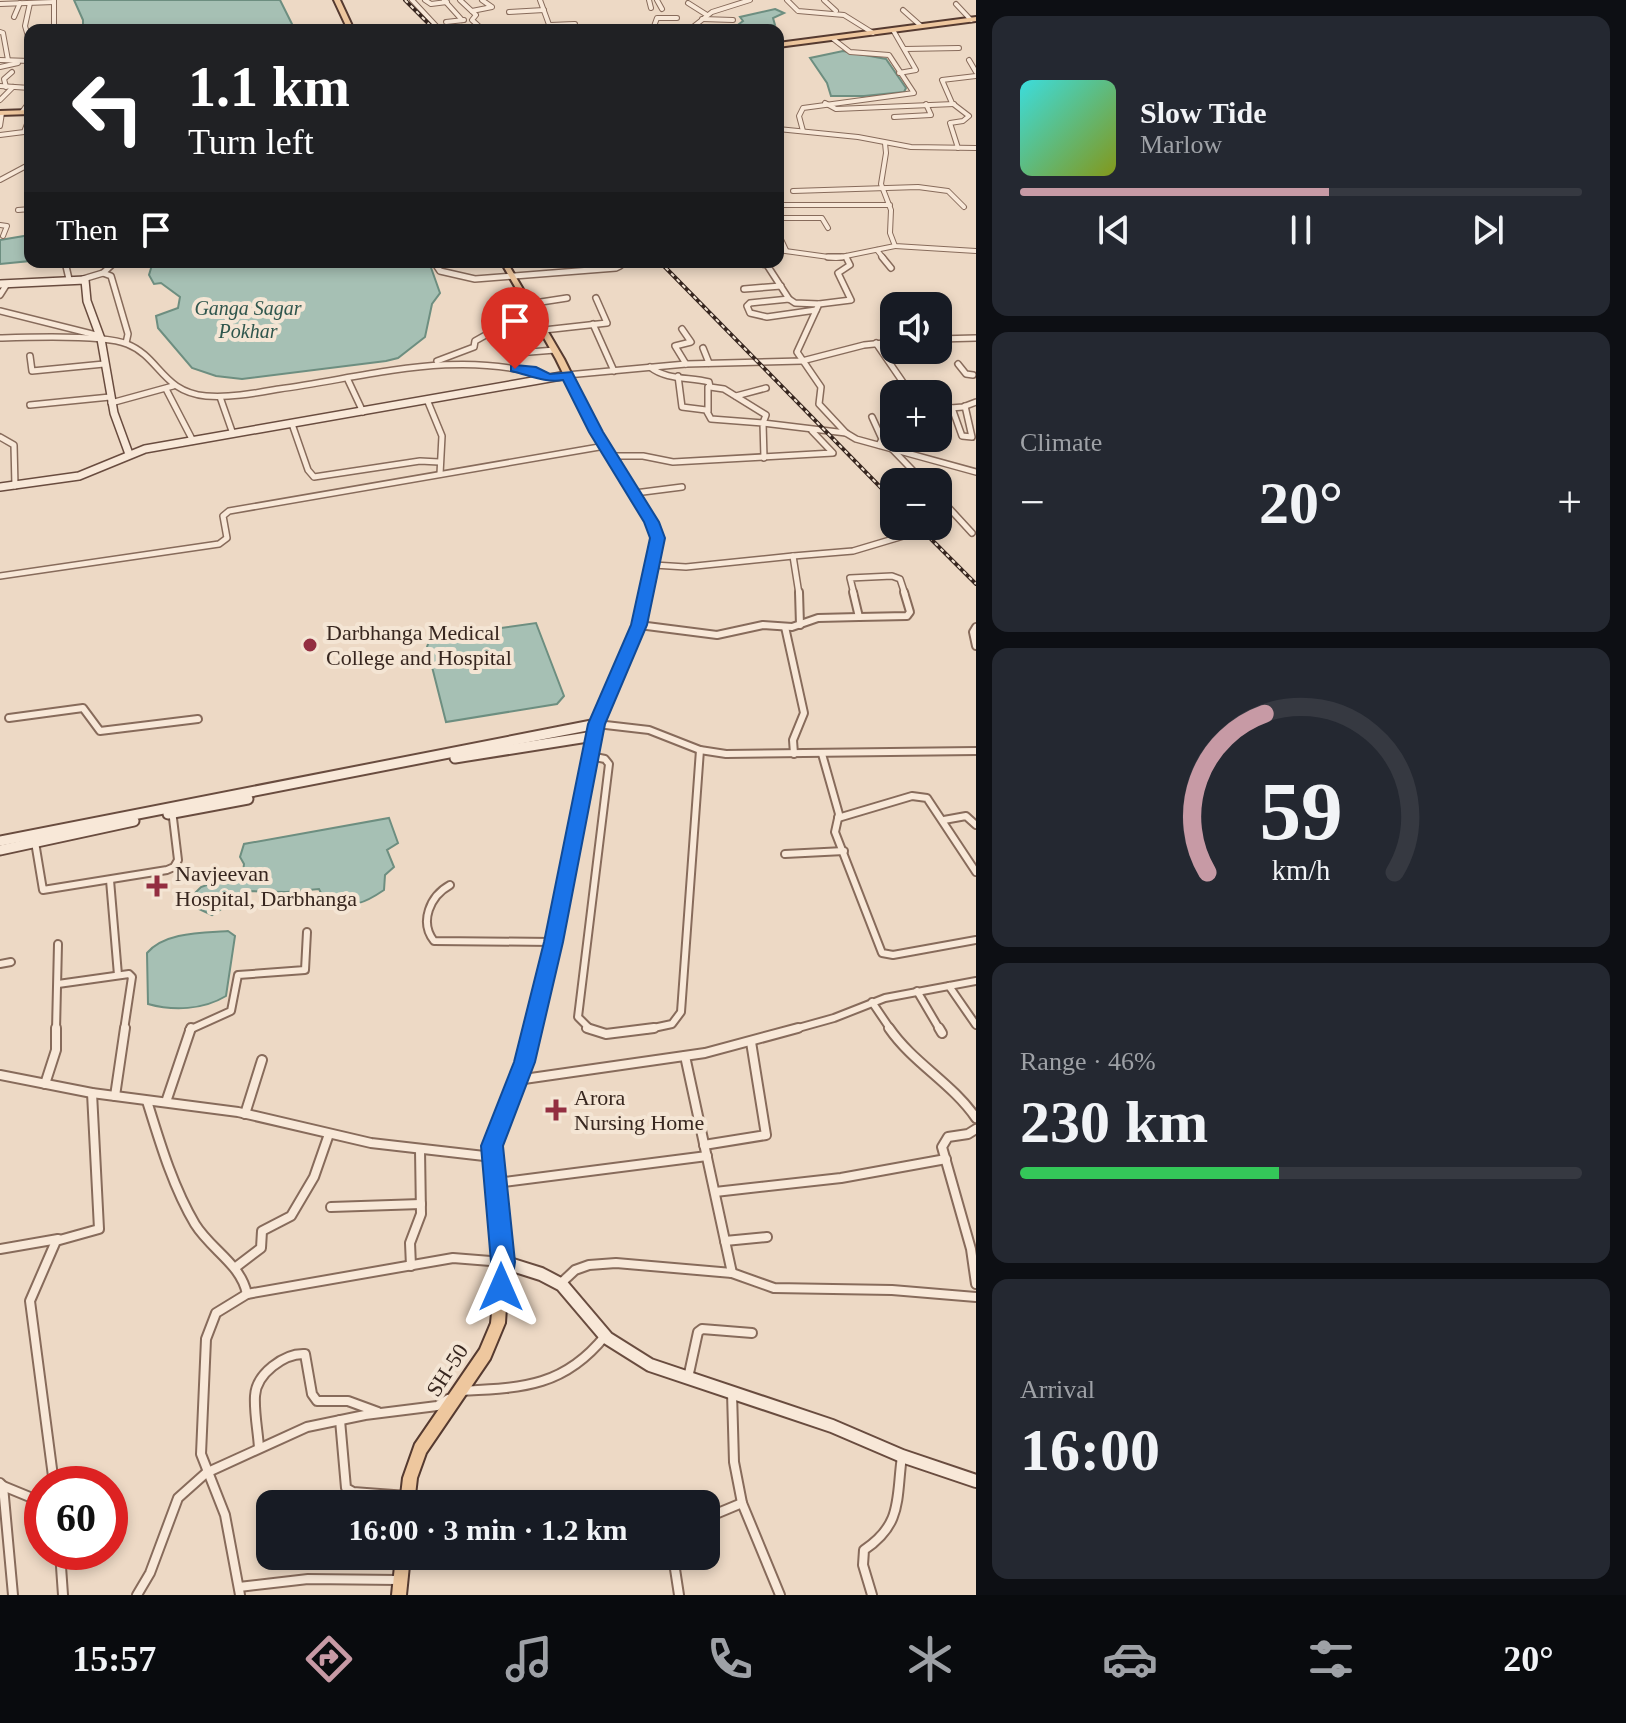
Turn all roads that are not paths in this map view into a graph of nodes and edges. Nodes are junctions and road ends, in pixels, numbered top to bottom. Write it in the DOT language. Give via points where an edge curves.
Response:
graph roads {
  1 [pos="337,0"];
  2 [pos="412,0"];
  3 [pos="425,0"];
  4 [pos="460,0"];
  5 [pos="482,0"];
  6 [pos="540,0"];
  7 [pos="649,0"];
  8 [pos="657,0"];
  9 [pos="729,0"];
  10 [pos="750,0"];
  11 [pos="787,0"];
  12 [pos="824,0"];
  13 [pos="54,1"];
  14 [pos="446,1"];
  15 [pos="20,3"];
  16 [pos="30,3"];
  17 [pos="688,3"];
  18 [pos="0,4"];
  19 [pos="956,4"];
  20 [pos="733,5"];
  21 [pos="651,8"];
  22 [pos="662,9"];
  23 [pos="544,10"];
  24 [pos="903,10"];
  25 [pos="472,11"];
  26 [pos="837,11"];
  27 [pos="509,12"];
  28 [pos="707,15"];
  29 [pos="14,17"];
  30 [pos="677,18"];
  31 [pos="472,19"];
  32 [pos="702,19"];
  33 [pos="974,19"];
  34 [pos="462,20"];
  35 [pos="733,20"];
  36 [pos="446,22"];
  37 [pos="25,24"];
  38 [pos="54,24"];
  39 [pos="348,24"];
  40 [pos="434,24"];
  41 [pos="477,24"];
  42 [pos="549,24"];
  43 [pos="655,24"];
  44 [pos="695,24"];
  45 [pos="921,26"];
  46 [pos="893,30"];
  47 [pos="873,33"];
  48 [pos="1,34"];
  49 [pos="832,38"];
  50 [pos="784,44"];
  51 [pos="959,48"];
  52 [pos="905,49"];
  53 [pos="0,60"];
  54 [pos="8,60"];
  55 [pos="969,60"];
  56 [pos="24,61"];
  57 [pos="24,62"];
  58 [pos="0,67"];
  59 [pos="12,72"];
  60 [pos="899,73"];
  61 [pos="976,74"];
  62 [pos="0,86"];
  63 [pos="6,87"];
  64 [pos="13,87"];
  65 [pos="24,88"];
  66 [pos="0,100"];
  67 [pos="825,103"];
  68 [pos="926,104"];
  69 [pos="954,104"];
  70 [pos="1,113"];
  71 [pos="24,113"];
  72 [pos="894,117"];
  73 [pos="0,126"];
  74 [pos="784,129"];
  75 [pos="803,131"];
  76 [pos="24,132"];
  77 [pos="0,135"];
  78 [pos="18,135"];
  79 [pos="24,136"];
  80 [pos="885,143"];
  81 [pos="958,148"];
  82 [pos="976,148"];
  83 [pos="24,168"];
  84 [pos="0,180"];
  85 [pos="882,188"];
  86 [pos="815,190"];
  87 [pos="793,191"];
  88 [pos="784,205"];
  89 [pos="823,205"];
  90 [pos="890,205"];
  91 [pos="964,207"];
  92 [pos="18,210"];
  93 [pos="24,210"];
  94 [pos="784,218"];
  95 [pos="0,225"];
  96 [pos="828,228"];
  97 [pos="3,236"];
  98 [pos="784,246"];
  99 [pos="895,246"];
  100 [pos="786,250"];
  101 [pos="877,250"];
  102 [pos="976,251"];
  103 [pos="846,257"];
  104 [pos="66,268"];
  105 [pos="108,268"];
  106 [pos="438,268"];
  107 [pos="508,268"];
  108 [pos="616,268"];
  109 [pos="769,268"];
  110 [pos="891,268"];
  111 [pos="103,273"];
  112 [pos="513,276"];
  113 [pos="69,279"];
  114 [pos="83,279"];
  115 [pos="4,284"];
  116 [pos="781,286"];
  117 [pos="744,289"];
  118 [pos="0,295"];
  119 [pos="567,298"];
  120 [pos="596,298"];
  121 [pos="789,299"];
  122 [pos="528,304"];
  123 [pos="817,307"];
  124 [pos="0,311"];
  125 [pos="593,324"];
  126 [pos="542,327"];
  127 [pos="682,329"];
  128 [pos="101,337"];
  129 [pos="0,338"];
  130 [pos="976,338"];
  131 [pos="952,339"];
  132 [pos="126,343"];
  133 [pos="876,343"];
  134 [pos="880,343"];
  135 [pos="703,348"];
  136 [pos="555,350"];
  137 [pos="517,353"];
  138 [pos="30,356"];
  139 [pos="802,361"];
  140 [pos="434,363"];
  141 [pos="709,363"];
  142 [pos="104,364"];
  143 [pos="686,364"];
  144 [pos="958,364"];
  145 [pos="650,367"];
  146 [pos="614,371"];
  147 [pos="567,375"];
  148 [pos="678,376"];
  149 [pos="975,376"];
  150 [pos="549,378"];
  151 [pos="348,380"];
  152 [pos="901,380"];
  153 [pos="173,386"];
  154 [pos="708,387"];
  155 [pos="766,388"];
  156 [pos="166,389"];
  157 [pos="736,396"];
  158 [pos="220,397"];
  159 [pos="111,400"];
  160 [pos="428,402"];
  161 [pos="976,402"];
  162 [pos="30,405"];
  163 [pos="965,406"];
  164 [pos="952,408"];
  165 [pos="363,412"];
  166 [pos="708,412"];
  167 [pos="872,417"];
  168 [pos="763,423"];
  169 [pos="292,424"];
  170 [pos="812,431"];
  171 [pos="846,433"];
  172 [pos="233,434"];
  173 [pos="0,437"];
  174 [pos="193,441"];
  175 [pos="879,445"];
  176 [pos="609,451"];
  177 [pos="894,452"];
  178 [pos="909,452"];
  179 [pos="129,454"];
  180 [pos="764,458"];
  181 [pos="439,462"];
  182 [pos="910,468"];
  183 [pos="976,472"];
  184 [pos="440,474"];
  185 [pos="15,486"];
  186 [pos="0,487"];
  187 [pos="682,487"];
  188 [pos="635,493"];
  189 [pos="952,511"];
  190 [pos="972,533"];
  191 [pos="890,540"];
  192 [pos="793,556"];
  193 [pos="654,565"];
  194 [pos="0,576"];
  195 [pos="859,618"];
  196 [pos="639,625"];
  197 [pos="800,625"];
  198 [pos="785,627"];
  199 [pos="976,627"];
  200 [pos="976,646"];
  201 [pos="9,718"];
  202 [pos="198,719"];
  203 [pos="595,730"];
  204 [pos="700,750"];
  205 [pos="976,751"];
  206 [pos="794,754"];
  207 [pos="822,754"];
  208 [pos="590,756"];
  209 [pos="172,810"];
  210 [pos="838,818"];
  211 [pos="944,820"];
  212 [pos="976,825"];
  213 [pos="0,841"];
  214 [pos="35,842"];
  215 [pos="0,850"];
  216 [pos="844,851"];
  217 [pos="785,854"];
  218 [pos="976,872"];
  219 [pos="110,880"];
  220 [pos="450,885"];
  221 [pos="307,932"];
  222 [pos="976,940"];
  223 [pos="553,942"];
  224 [pos="58,944"];
  225 [pos="11,962"];
  226 [pos="0,964"];
  227 [pos="118,975"];
  228 [pos="976,981"];
  229 [pos="58,984"];
  230 [pos="949,986"];
  231 [pos="917,991"];
  232 [pos="872,1002"];
  233 [pos="976,1025"];
  234 [pos="942,1033"];
  235 [pos="751,1042"];
  236 [pos="685,1056"];
  237 [pos="262,1060"];
  238 [pos="0,1075"];
  239 [pos="517,1080"];
  240 [pos="45,1084"];
  241 [pos="92,1093"];
  242 [pos="115,1096"];
  243 [pos="147,1101"];
  244 [pos="166,1102"];
  245 [pos="245,1114"];
  246 [pos="976,1118"];
  247 [pos="975,1132"];
  248 [pos="329,1134"];
  249 [pos="704,1145"];
  250 [pos="420,1150"];
  251 [pos="707,1156"];
  252 [pos="493,1157"];
  253 [pos="946,1159"];
  254 [pos="495,1183"];
  255 [pos="715,1192"];
  256 [pos="421,1204"];
  257 [pos="331,1207"];
  258 [pos="767,1237"];
  259 [pos="58,1239"];
  260 [pos="725,1241"];
  261 [pos="0,1249"];
  262 [pos="503,1262"];
  263 [pos="411,1266"];
  264 [pos="236,1267"];
  265 [pos="732,1273"];
  266 [pos="560,1284"];
  267 [pos="976,1284"];
  268 [pos="247,1294"];
  269 [pos="976,1297"];
  270 [pos="752,1333"];
  271 [pos="605,1336"];
  272 [pos="688,1378"];
  273 [pos="459,1391"];
  274 [pos="732,1393"];
  275 [pos="379,1413"];
  276 [pos="340,1420"];
  277 [pos="259,1448"];
  278 [pos="902,1456"];
  279 [pos="52,1466"];
  280 [pos="206,1473"];
  281 [pos="976,1481"];
  282 [pos="2,1484"];
  283 [pos="350,1490"];
  284 [pos="408,1490"];
  285 [pos="24,1494"];
  286 [pos="742,1503"];
  287 [pos="720,1512"];
  288 [pos="61,1570"];
  289 [pos="675,1570"];
  290 [pos="400,1588"];
  291 [pos="240,1591"];
  292 [pos="13,1595"];
  293 [pos="63,1595"];
  294 [pos="137,1595"];
  295 [pos="679,1595"];
  296 [pos="780,1595"];
  297 [pos="872,1595"];
  1 -- 39 [label="main road"];
  2 -- 40 [label="street"];
  3 -- 14 [label="street"];
  4 -- 25 [label="street"];
  5 -- 25 [label="street" via="492,7"];
  6 -- 23 [label="street"];
  7 -- 21 [label="street"];
  8 -- 22 [label="street"];
  9 -- 20 [label="street"];
  10 -- 20 [label="street"];
  11 -- 26 [label="street" via="802,12"];
  12 -- 26 [label="street"];
  13 -- 16 [label="street"];
  13 -- 38 [label="street"];
  14 -- 34 [label="street"];
  15 -- 16 [label="street"];
  15 -- 18 [label="street"];
  15 -- 29 [label="street"];
  16 -- 37 [label="street"];
  17 -- 28 [label="street"];
  19 -- 33 [label="street"];
  20 -- 28 [label="street"];
  23 -- 27 [label="street"];
  23 -- 42 [label="street"];
  24 -- 45 [label="street"];
  25 -- 31 [label="street"];
  26 -- 47 [label="street"];
  28 -- 32 [label="street"];
  30 -- 43 [label="street" via="657,18"];
  31 -- 34 [label="street"];
  31 -- 41 [label="street"];
  32 -- 35 [label="street"];
  32 -- 44 [label="street"];
  33 -- 45 [label="main road"];
  34 -- 36 [label="street"];
  45 -- 46 [label="main road"];
  46 -- 47 [label="main road"];
  46 -- 52 [label="street"];
  47 -- 49 [label="main road"];
  48 -- 54 [label="street"];
  49 -- 50 [label="main road"];
  49 -- 60 [label="street" via="850,52 889,55"];
  51 -- 52 [label="street"];
  52 -- 60 [label="street" via="916,71"];
  53 -- 54 [label="street"];
  54 -- 56 [label="street"];
  55 -- 61 [label="street"];
  57 -- 58 [label="street"];
  59 -- 63 [label="street" via="4,79"];
  60 -- 67 [label="street" via="913,95"];
  61 -- 69 [label="street" via="942,80"];
  62 -- 63 [label="street"];
  63 -- 64 [label="street"];
  64 -- 65 [label="street"];
  64 -- 66 [label="street"];
  67 -- 68 [label="street" via="836,109"];
  67 -- 75 [label="street" via="801,110"];
  68 -- 69 [label="street"];
  68 -- 72 [label="street" via="931,115"];
  69 -- 81 [label="street" via="969,116 950,123"];
  70 -- 71 [label="main road"];
  70 -- 73 [label="street"];
  74 -- 75 [label="street"];
  75 -- 80 [label="street"];
  76 -- 78 [label="street"];
  77 -- 78 [label="street"];
  78 -- 79 [label="street"];
  80 -- 81 [label="street"];
  80 -- 85 [label="street"];
  81 -- 82 [label="street"];
  83 -- 84 [label="street"];
  85 -- 86 [label="street"];
  85 -- 90 [label="street"];
  85 -- 91 [label="street" via="948,191"];
  86 -- 87 [label="street"];
  86 -- 89 [label="street"];
  88 -- 89 [label="street"];
  89 -- 90 [label="street"];
  90 -- 99 [label="street" via="889,233"];
  92 -- 93 [label="street"];
  94 -- 96 [label="street" via="824,218"];
  95 -- 97 [label="street" via="7,226"];
  98 -- 100 [label="street"];
  99 -- 101 [label="street"];
  99 -- 102 [label="street"];
  100 -- 103 [label="street"];
  101 -- 103 [label="street"];
  101 -- 110 [label="street"];
  103 -- 123 [label="street" via="850,265 838,273 851,300"];
  104 -- 113 [label="street"];
  105 -- 111 [label="street"];
  106 -- 112 [label="street" via="472,279"];
  107 -- 112 [label="main road, SH-50"];
  108 -- 112 [label="street"];
  109 -- 116 [label="street"];
  111 -- 114 [label="street"];
  111 -- 132 [label="street" via="111,276"];
  112 -- 122 [label="main road, SH-50"];
  113 -- 114 [label="street"];
  113 -- 115 [label="street"];
  114 -- 128 [label="street"];
  115 -- 118 [label="street"];
  116 -- 117 [label="street"];
  116 -- 121 [label="street"];
  119 -- 122 [label="street"];
  120 -- 125 [label="street" via="608,322"];
  121 -- 123 [label="street"];
  121 -- 123 [label="street" via="747,306 750,313 765,317"];
  122 -- 126 [label="main road, SH-50"];
  123 -- 139 [label="street" via="798,350"];
  124 -- 128 [label="street"];
  125 -- 126 [label="street"];
  125 -- 146 [label="street"];
  126 -- 136 [label="main road, SH-50"];
  126 -- 140 [label="street" via="484,334 474,347"];
  127 -- 143 [label="street" via="691,342 675,346"];
  128 -- 129 [label="street"];
  128 -- 132 [label="street"];
  128 -- 142 [label="street"];
  130 -- 131 [label="street"];
  132 -- 153 [label="street"];
  133 -- 134 [label="street"];
  133 -- 139 [label="street"];
  133 -- 152 [label="street"];
  135 -- 141 [label="street"];
  136 -- 137 [label="street"];
  136 -- 147 [label="main road, SH-50"];
  138 -- 142 [label="street" via="32,371"];
  139 -- 141 [label="street"];
  139 -- 171 [label="street" via="821,387 819,404"];
  140 -- 150 [label="street" via="524,369"];
  140 -- 151 [label="street"];
  141 -- 143 [label="street"];
  142 -- 159 [label="street"];
  143 -- 145 [label="street"];
  144 -- 149 [label="street"];
  145 -- 146 [label="street"];
  145 -- 148 [label="street"];
  146 -- 147 [label="street"];
  147 -- 150 [label="street"];
  147 -- 176 [label="main road, SH-50"];
  148 -- 157 [label="street" via="708,381 710,387"];
  148 -- 166 [label="street" via="682,407"];
  150 -- 160 [label="street"];
  151 -- 158 [label="street"];
  151 -- 165 [label="street"];
  153 -- 156 [label="street"];
  153 -- 158 [label="street"];
  154 -- 166 [label="street"];
  155 -- 157 [label="street"];
  156 -- 159 [label="street"];
  156 -- 174 [label="street"];
  157 -- 168 [label="street" via="766,415"];
  158 -- 172 [label="street"];
  159 -- 162 [label="street"];
  159 -- 179 [label="street"];
  160 -- 165 [label="street"];
  160 -- 181 [label="street" via="443,446"];
  161 -- 163 [label="street"];
  163 -- 164 [label="street"];
  163 -- 164 [label="street" via="972,437 963,437"];
  165 -- 169 [label="street"];
  166 -- 168 [label="street" via="711,419"];
  167 -- 175 [label="street" via="882,439"];
  168 -- 170 [label="street"];
  168 -- 180 [label="street"];
  169 -- 172 [label="street"];
  169 -- 181 [label="street" via="314,477"];
  170 -- 171 [label="street"];
  170 -- 180 [label="street" via="833,453"];
  171 -- 175 [label="street"];
  172 -- 174 [label="street"];
  173 -- 185 [label="street" via="13,443"];
  174 -- 179 [label="street"];
  176 -- 180 [label="street" via="669,462"];
  176 -- 184 [label="street"];
  176 -- 188 [label="main road, SH-50"];
  177 -- 182 [label="street"];
  178 -- 183 [label="street"];
  179 -- 185 [label="street" via="79,476"];
  181 -- 184 [label="street"];
  184 -- 194 [label="street" via="229,511 223,516 227,538 219,544"];
  185 -- 186 [label="street"];
  187 -- 188 [label="street"];
  188 -- 193 [label="main road, SH-50" via="656,532"];
  189 -- 190 [label="street"];
  191 -- 192 [label="street" via="853,551"];
  192 -- 193 [label="street" via="686,567"];
  192 -- 197 [label="street"];
  193 -- 196 [label="main road, SH-50"];
  195 -- 195 [label="street" via="910,615 900,579 850,578"];
  195 -- 197 [label="street" via="818,618"];
  196 -- 198 [label="street" via="717,635 763,625"];
  196 -- 203 [label="main road, SH-50"];
  197 -- 198 [label="street"];
  198 -- 206 [label="street" via="804,713 793,740"];
  199 -- 200 [label="street"];
  201 -- 202 [label="street" via="83,708 100,731"];
  203 -- 204 [label="street" via="649,730"];
  203 -- 208 [label="main road, SH-50"];
  203 -- 209 [label="street"];
  204 -- 206 [label="street"];
  204 -- 208 [label="street" via="679,1020 598,1034 585,1029 577,1009 609,769 605,759"];
  205 -- 207 [label="street"];
  206 -- 207 [label="street"];
  207 -- 210 [label="street"];
  208 -- 223 [label="main road, SH-50"];
  209 -- 213 [label="street"];
  209 -- 214 [label="street"];
  209 -- 219 [label="street" via="178,860 174,867"];
  210 -- 211 [label="street" via="920,796 932,802"];
  210 -- 216 [label="street" via="835,832"];
  211 -- 212 [label="street" via="966,816"];
  211 -- 218 [label="street"];
  214 -- 215 [label="street"];
  214 -- 219 [label="street" via="43,890"];
  216 -- 217 [label="street"];
  216 -- 222 [label="street" via="885,955"];
  219 -- 227 [label="street"];
  220 -- 223 [label="street" via="438,891 431,904 427,932 434,941"];
  221 -- 244 [label="street" via="303,972 238,975 231,1011 190,1028"];
  223 -- 239 [label="main road, SH-50"];
  224 -- 229 [label="street"];
  225 -- 226 [label="street"];
  227 -- 229 [label="street"];
  227 -- 242 [label="street" via="129,974 133,980"];
  228 -- 230 [label="street"];
  229 -- 240 [label="street" via="56,1050"];
  230 -- 231 [label="street"];
  230 -- 233 [label="street"];
  231 -- 232 [label="street"];
  231 -- 234 [label="street"];
  232 -- 235 [label="street"];
  232 -- 246 [label="street" via="904,1049"];
  235 -- 236 [label="street"];
  235 -- 249 [label="street" via="766,1135"];
  236 -- 239 [label="street"];
  236 -- 249 [label="street"];
  237 -- 245 [label="street"];
  238 -- 240 [label="street"];
  239 -- 252 [label="main road, SH-50" via="492,1146"];
  240 -- 241 [label="street"];
  241 -- 242 [label="street"];
  241 -- 259 [label="street" via="99,1229"];
  242 -- 243 [label="street"];
  243 -- 244 [label="street"];
  243 -- 264 [label="street" via="198,1229"];
  244 -- 245 [label="street"];
  245 -- 248 [label="street"];
  247 -- 253 [label="street" via="948,1137 942,1147"];
  248 -- 250 [label="street"];
  248 -- 264 [label="street" via="314,1177 291,1216 262,1231 261,1248"];
  249 -- 251 [label="street"];
  250 -- 252 [label="street"];
  250 -- 256 [label="street"];
  251 -- 254 [label="street"];
  251 -- 255 [label="street"];
  252 -- 254 [label="main road, SH-50"];
  253 -- 255 [label="street"];
  253 -- 267 [label="street"];
  254 -- 262 [label="main road, SH-50"];
  255 -- 260 [label="street"];
  256 -- 257 [label="street"];
  256 -- 263 [label="street" via="421,1221 410,1243"];
  258 -- 260 [label="street"];
  259 -- 261 [label="street"];
  259 -- 279 [label="street" via="30,1301"];
  260 -- 265 [label="street"];
  262 -- 263 [label="street" via="453,1258"];
  262 -- 266 [label="street"];
  262 -- 273 [label="main road, SH-50" via="498,1323 485,1354"];
  263 -- 268 [label="street"];
  264 -- 268 [label="street" via="246,1280"];
  265 -- 266 [label="street" via="602,1263 575,1270"];
  265 -- 269 [label="street" via="774,1288"];
  266 -- 271 [label="street"];
  268 -- 280 [label="street" via="216,1313 209,1325 201,1444"];
  270 -- 272 [label="street" via="698,1332"];
  271 -- 272 [label="street" via="624,1352"];
  271 -- 273 [label="street" via="576,1367 557,1376"];
  272 -- 274 [label="street"];
  273 -- 275 [label="street" via="437,1406"];
  273 -- 284 [label="main road, SH-50" via="420,1449"];
  274 -- 278 [label="street"];
  274 -- 286 [label="street" via="734,1462"];
  275 -- 276 [label="street"];
  275 -- 277 [label="street" via="358,1403 317,1401 305,1354 293,1354 275,1365 255,1393"];
  276 -- 277 [label="street" via="307,1427"];
  276 -- 283 [label="street"];
  277 -- 280 [label="street"];
  278 -- 281 [label="street"];
  278 -- 297 [label="street" via="893,1523 864,1550"];
  280 -- 291 [label="street" via="225,1515"];
  280 -- 294 [label="street" via="178,1498"];
  282 -- 285 [label="street"];
  282 -- 292 [label="street"];
  286 -- 287 [label="street"];
  286 -- 296 [label="street"];
  288 -- 293 [label="street"];
  289 -- 295 [label="street"];
  290 -- 291 [label="street" via="308,1579"];
}
